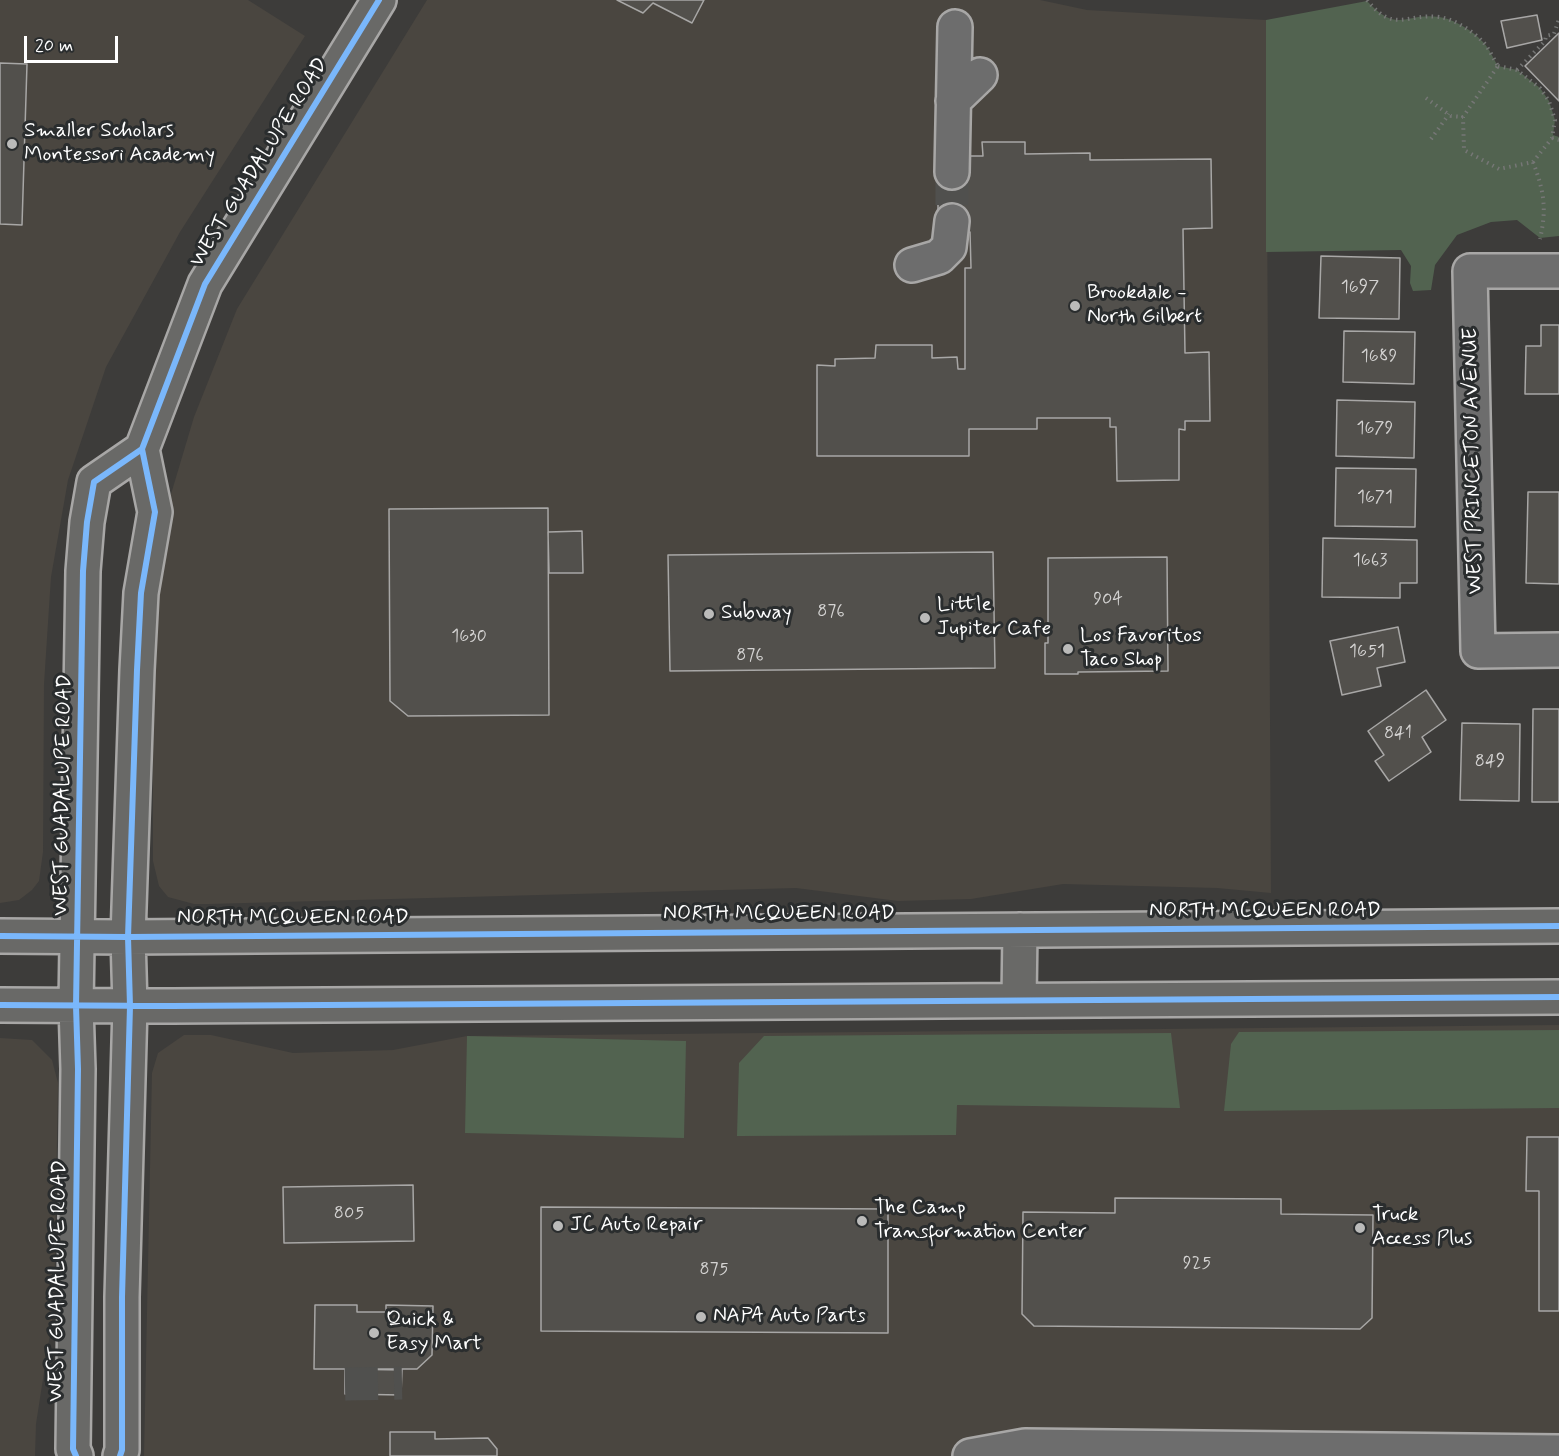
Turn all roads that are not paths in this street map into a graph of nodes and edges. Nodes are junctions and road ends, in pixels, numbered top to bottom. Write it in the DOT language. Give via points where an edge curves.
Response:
graph roads {
  1 [pos="379,0"];
  2 [pos="955,27"];
  3 [pos="980,75"];
  4 [pos="953,101"];
  5 [pos="952,172"];
  6 [pos="952,222"];
  7 [pos="912,265"];
  8 [pos="1550,271"];
  9 [pos="142,448"];
  10 [pos="1559,650"];
  11 [pos="1559,926"];
  12 [pos="1020,930"];
  13 [pos="0,936"];
  14 [pos="78,936"];
  15 [pos="128,937"];
  16 [pos="1559,997"];
  17 [pos="1019,1000"];
  18 [pos="0,1005"];
  19 [pos="76,1006"];
  20 [pos="130,1006"];
  21 [pos="1559,1452"];
  22 [pos="76,1456"];
  23 [pos="120,1456"];
  24 [pos="970,1456"];
  1 -- 9 [label="main road, WEST GUADALUPE ROAD" via="205,284"];
  2 -- 4 [label="street"];
  3 -- 4 [label="street"];
  4 -- 5 [label="street"];
  6 -- 7 [label="street" via="949,247 939,257"];
  8 -- 10 [label="street, WEST PRINCETON AVENUE" via="1470,271 1478,651"];
  9 -- 14 [label="main road, WEST GUADALUPE ROAD" via="94,482 87,522"];
  9 -- 15 [label="main road" via="155,512 141,593"];
  11 -- 12 [label="main road, NORTH MCQUEEN ROAD"];
  12 -- 15 [label="main road, NORTH MCQUEEN ROAD"];
  12 -- 17 [label="main road"];
  13 -- 14 [label="main road, NORTH MCQUEEN ROAD"];
  14 -- 15 [label="main road, NORTH MCQUEEN ROAD"];
  14 -- 19 [label="main road, WEST GUADALUPE ROAD"];
  15 -- 20 [label="main road"];
  16 -- 17 [label="main road"];
  17 -- 20 [label="main road"];
  18 -- 19 [label="main road"];
  19 -- 20 [label="main road"];
  19 -- 22 [label="main road, WEST GUADALUPE ROAD"];
  20 -- 23 [label="main road"];
  21 -- 24 [label="street" via="1025,1446"];
}
